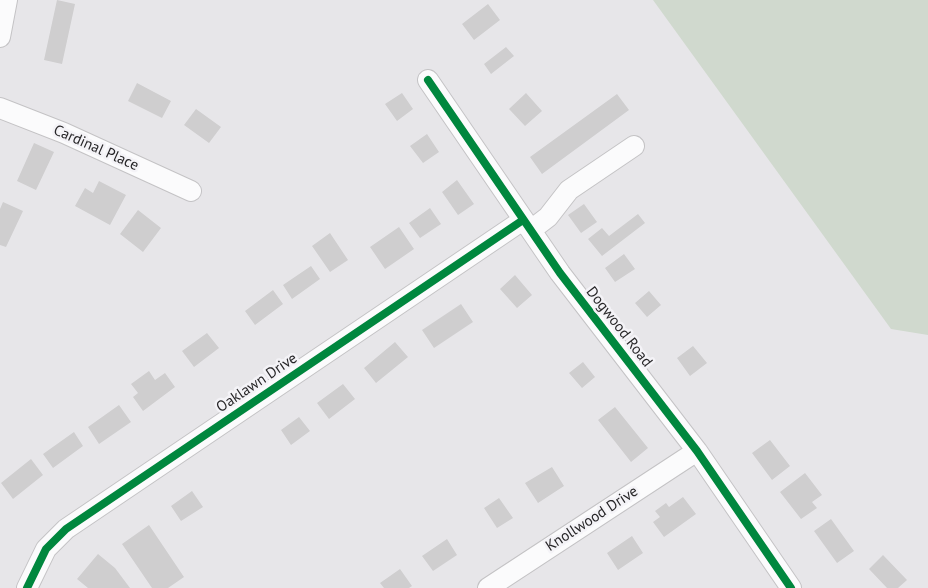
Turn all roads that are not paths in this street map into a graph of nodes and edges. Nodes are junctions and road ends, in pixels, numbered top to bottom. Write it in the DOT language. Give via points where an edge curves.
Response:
graph roads {
  1 [pos="7,0"];
  2 [pos="0,37"];
  3 [pos="428,80"];
  4 [pos="0,108"];
  5 [pos="634,146"];
  6 [pos="191,191"];
  7 [pos="527,225"];
  8 [pos="696,451"];
  9 [pos="27,588"];
  10 [pos="488,588"];
  11 [pos="791,588"];
  1 -- 2 [label="street"];
  3 -- 7 [label="street, Dogwood Road"];
  4 -- 6 [label="street, Cardinal Place" via="64,133"];
  5 -- 7 [label="street, Oaklawn Drive" via="569,190 548,217"];
  7 -- 8 [label="street, Dogwood Road"];
  7 -- 9 [label="street, Oaklawn Drive" via="66,529 46,549"];
  8 -- 10 [label="street, Knollwood Drive"];
  8 -- 11 [label="street, Dogwood Road"];
}
